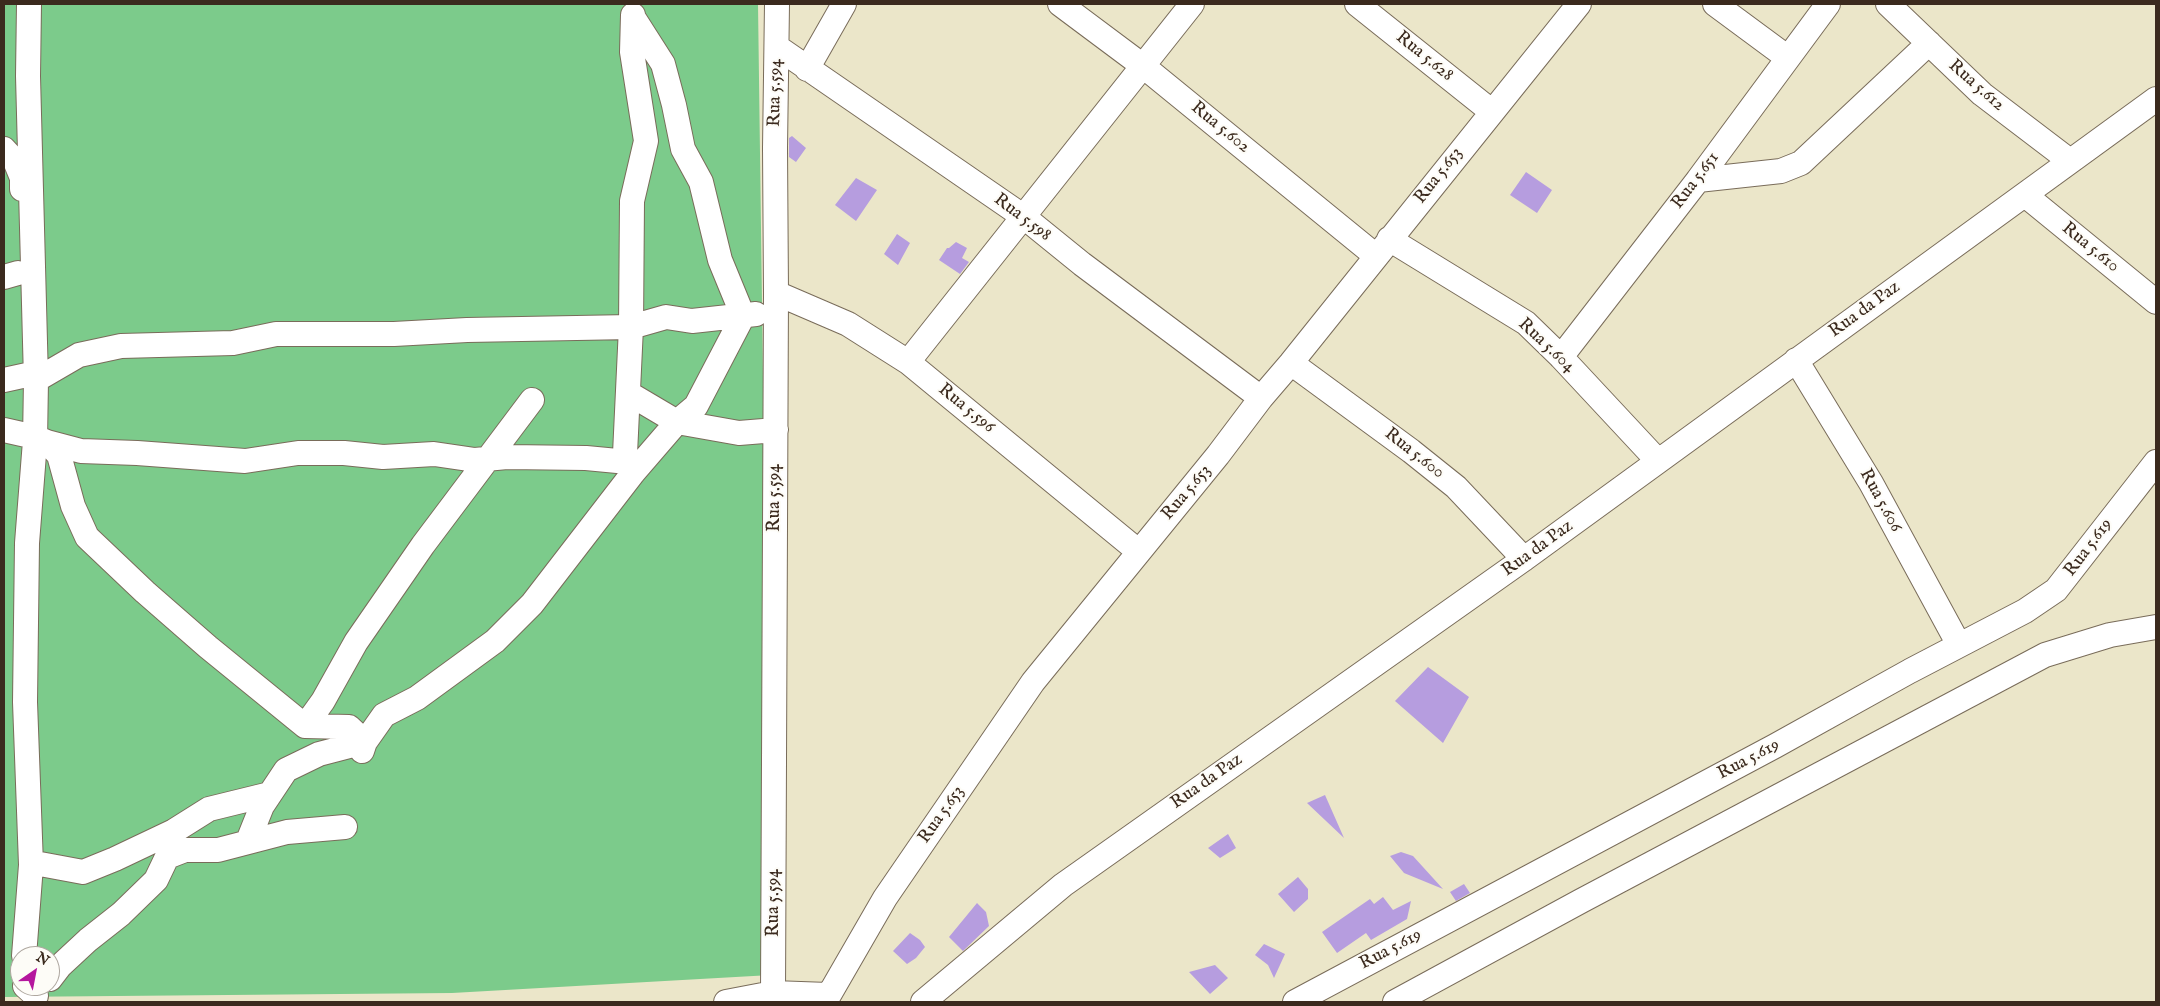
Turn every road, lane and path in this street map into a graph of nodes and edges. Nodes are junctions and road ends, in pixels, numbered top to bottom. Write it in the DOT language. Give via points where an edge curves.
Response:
graph roads {
  1 [pos="29,4"];
  2 [pos="777,4"];
  3 [pos="844,4"];
  4 [pos="1060,4"];
  5 [pos="1192,4"];
  6 [pos="1357,4"];
  7 [pos="1578,4"];
  8 [pos="1715,4"];
  9 [pos="1828,4"];
  10 [pos="1888,4"];
  11 [pos="632,10"];
  12 [pos="1929,43"];
  13 [pos="777,48"];
  14 [pos="1788,58"];
  15 [pos="1143,66"];
  16 [pos="807,69"];
  17 [pos="2156,99"];
  18 [pos="1491,111"];
  19 [pos="4,149"];
  20 [pos="2070,161"];
  21 [pos="1698,180"];
  22 [pos="2025,195"];
  23 [pos="1024,217"];
  24 [pos="32,238"];
  25 [pos="1383,247"];
  26 [pos="776,302"];
  27 [pos="2156,302"];
  28 [pos="743,316"];
  29 [pos="631,327"];
  30 [pos="1561,357"];
  31 [pos="1796,360"];
  32 [pos="908,362"];
  33 [pos="1291,363"];
  34 [pos="36,376"];
  35 [pos="4,380"];
  36 [pos="628,393"];
  37 [pos="1261,398"];
  38 [pos="532,400"];
  39 [pos="677,422"];
  40 [pos="4,430"];
  41 [pos="776,430"];
  42 [pos="41,439"];
  43 [pos="487,458"];
  44 [pos="1658,461"];
  45 [pos="2156,462"];
  46 [pos="630,468"];
  47 [pos="1138,551"];
  48 [pos="1524,559"];
  49 [pos="2156,627"];
  50 [pos="1959,645"];
  51 [pos="305,726"];
  52 [pos="364,746"];
  53 [pos="270,794"];
  54 [pos="345,827"];
  55 [pos="248,841"];
  56 [pos="31,865"];
  57 [pos="25,946"];
  58 [pos="60,966"];
  59 [pos="773,993"];
  60 [pos="826,998"];
  61 [pos="726,1002"];
  62 [pos="923,1002"];
  63 [pos="1295,1002"];
  64 [pos="1395,1002"];
  1 -- 24 [label="street"];
  2 -- 13 [label="street, Rua 5.594"];
  3 -- 16 [label="street"];
  4 -- 15 [label="street, Rua 5.602"];
  5 -- 15 [label="street"];
  6 -- 18 [label="street, Rua 5.628"];
  7 -- 18 [label="street, Rua 5.653"];
  8 -- 14 [label="street"];
  9 -- 14 [label="street, Rua 5.651"];
  10 -- 12 [label="street, Rua 5.612"];
  11 -- 28 [label="street" via="662,64 683,149 701,182 720,260"];
  11 -- 29 [label="street" via="632,52 646,141 632,201"];
  12 -- 20 [label="street, Rua 5.612" via="1982,94"];
  12 -- 21 [label="street" via="1801,163 1781,171"];
  13 -- 16 [label="street, Rua 5.598"];
  13 -- 26 [label="street, Rua 5.594"];
  14 -- 21 [label="street, Rua 5.651"];
  15 -- 23 [label="street"];
  15 -- 25 [label="street, Rua 5.602"];
  16 -- 23 [label="street, Rua 5.598"];
  17 -- 20 [label="street, Rua da Paz"];
  18 -- 25 [label="street, Rua 5.653"];
  19 -- 24 [label="street" via="15,161 22,178 23,221"];
  20 -- 22 [label="street, Rua da Paz"];
  21 -- 30 [label="street, Rua 5.651"];
  22 -- 27 [label="street, Rua 5.610"];
  22 -- 31 [label="street, Rua da Paz"];
  23 -- 32 [label="street"];
  23 -- 37 [label="street, Rua 5.598"];
  24 -- 34 [label="street"];
  25 -- 30 [label="street, Rua 5.604" via="1526,323"];
  25 -- 33 [label="street, Rua 5.653"];
  26 -- 28 [label="street"];
  26 -- 32 [label="street, Rua 5.596" via="848,324"];
  26 -- 41 [label="street, Rua 5.594"];
  28 -- 29 [label="street" via="692,321 666,317"];
  28 -- 39 [label="street" via="696,406"];
  29 -- 34 [label="street" via="276,334 233,343 121,346 79,355"];
  29 -- 36 [label="street"];
  30 -- 44 [label="street, Rua 5.604"];
  31 -- 44 [label="street, Rua da Paz"];
  31 -- 50 [label="street, Rua 5.606" via="1871,483"];
  32 -- 47 [label="street, Rua 5.596"];
  33 -- 37 [label="street, Rua 5.653"];
  33 -- 48 [label="street, Rua 5.600" via="1412,451 1456,488"];
  34 -- 35 [label="street"];
  34 -- 42 [label="street"];
  36 -- 39 [label="street"];
  36 -- 46 [label="street" via="625,454"];
  37 -- 47 [label="street, Rua 5.653"];
  38 -- 43 [label="street"];
  39 -- 41 [label="street" via="739,433"];
  39 -- 46 [label="street"];
  40 -- 42 [label="street"];
  41 -- 59 [label="street, Rua 5.594"];
  42 -- 43 [label="street" via="81,451 245,461 298,453 383,457 434,454 475,460"];
  42 -- 51 [label="street" via="59,456 73,506 87,537 208,647"];
  42 -- 56 [label="street" via="27,543 25,702"];
  43 -- 46 [label="street" via="586,458"];
  43 -- 51 [label="street" via="356,642"];
  44 -- 48 [label="street, Rua da Paz"];
  45 -- 50 [label="street, Rua 5.619" via="2056,590 2025,611"];
  46 -- 52 [label="street" via="532,604 501,635 417,698 384,715"];
  47 -- 60 [label="street, Rua 5.653" via="1033,682 885,898"];
  48 -- 62 [label="street, Rua da Paz" via="1063,886"];
  49 -- 64 [label="street" via="2110,635 2045,655"];
  50 -- 63 [label="street, Rua 5.619"];
  51 -- 52 [label="street" via="350,727"];
  52 -- 53 [label="street" via="319,754 286,770"];
  53 -- 55 [label="street"];
  53 -- 56 [label="street" via="209,809 174,831 83,872"];
  54 -- 55 [label="street" via="287,832"];
  55 -- 58 [label="street" via="218,850 185,850 167,857 156,880"];
  56 -- 57 [label="street"];
  59 -- 60 [label="street"];
  59 -- 61 [label="street"];
}
